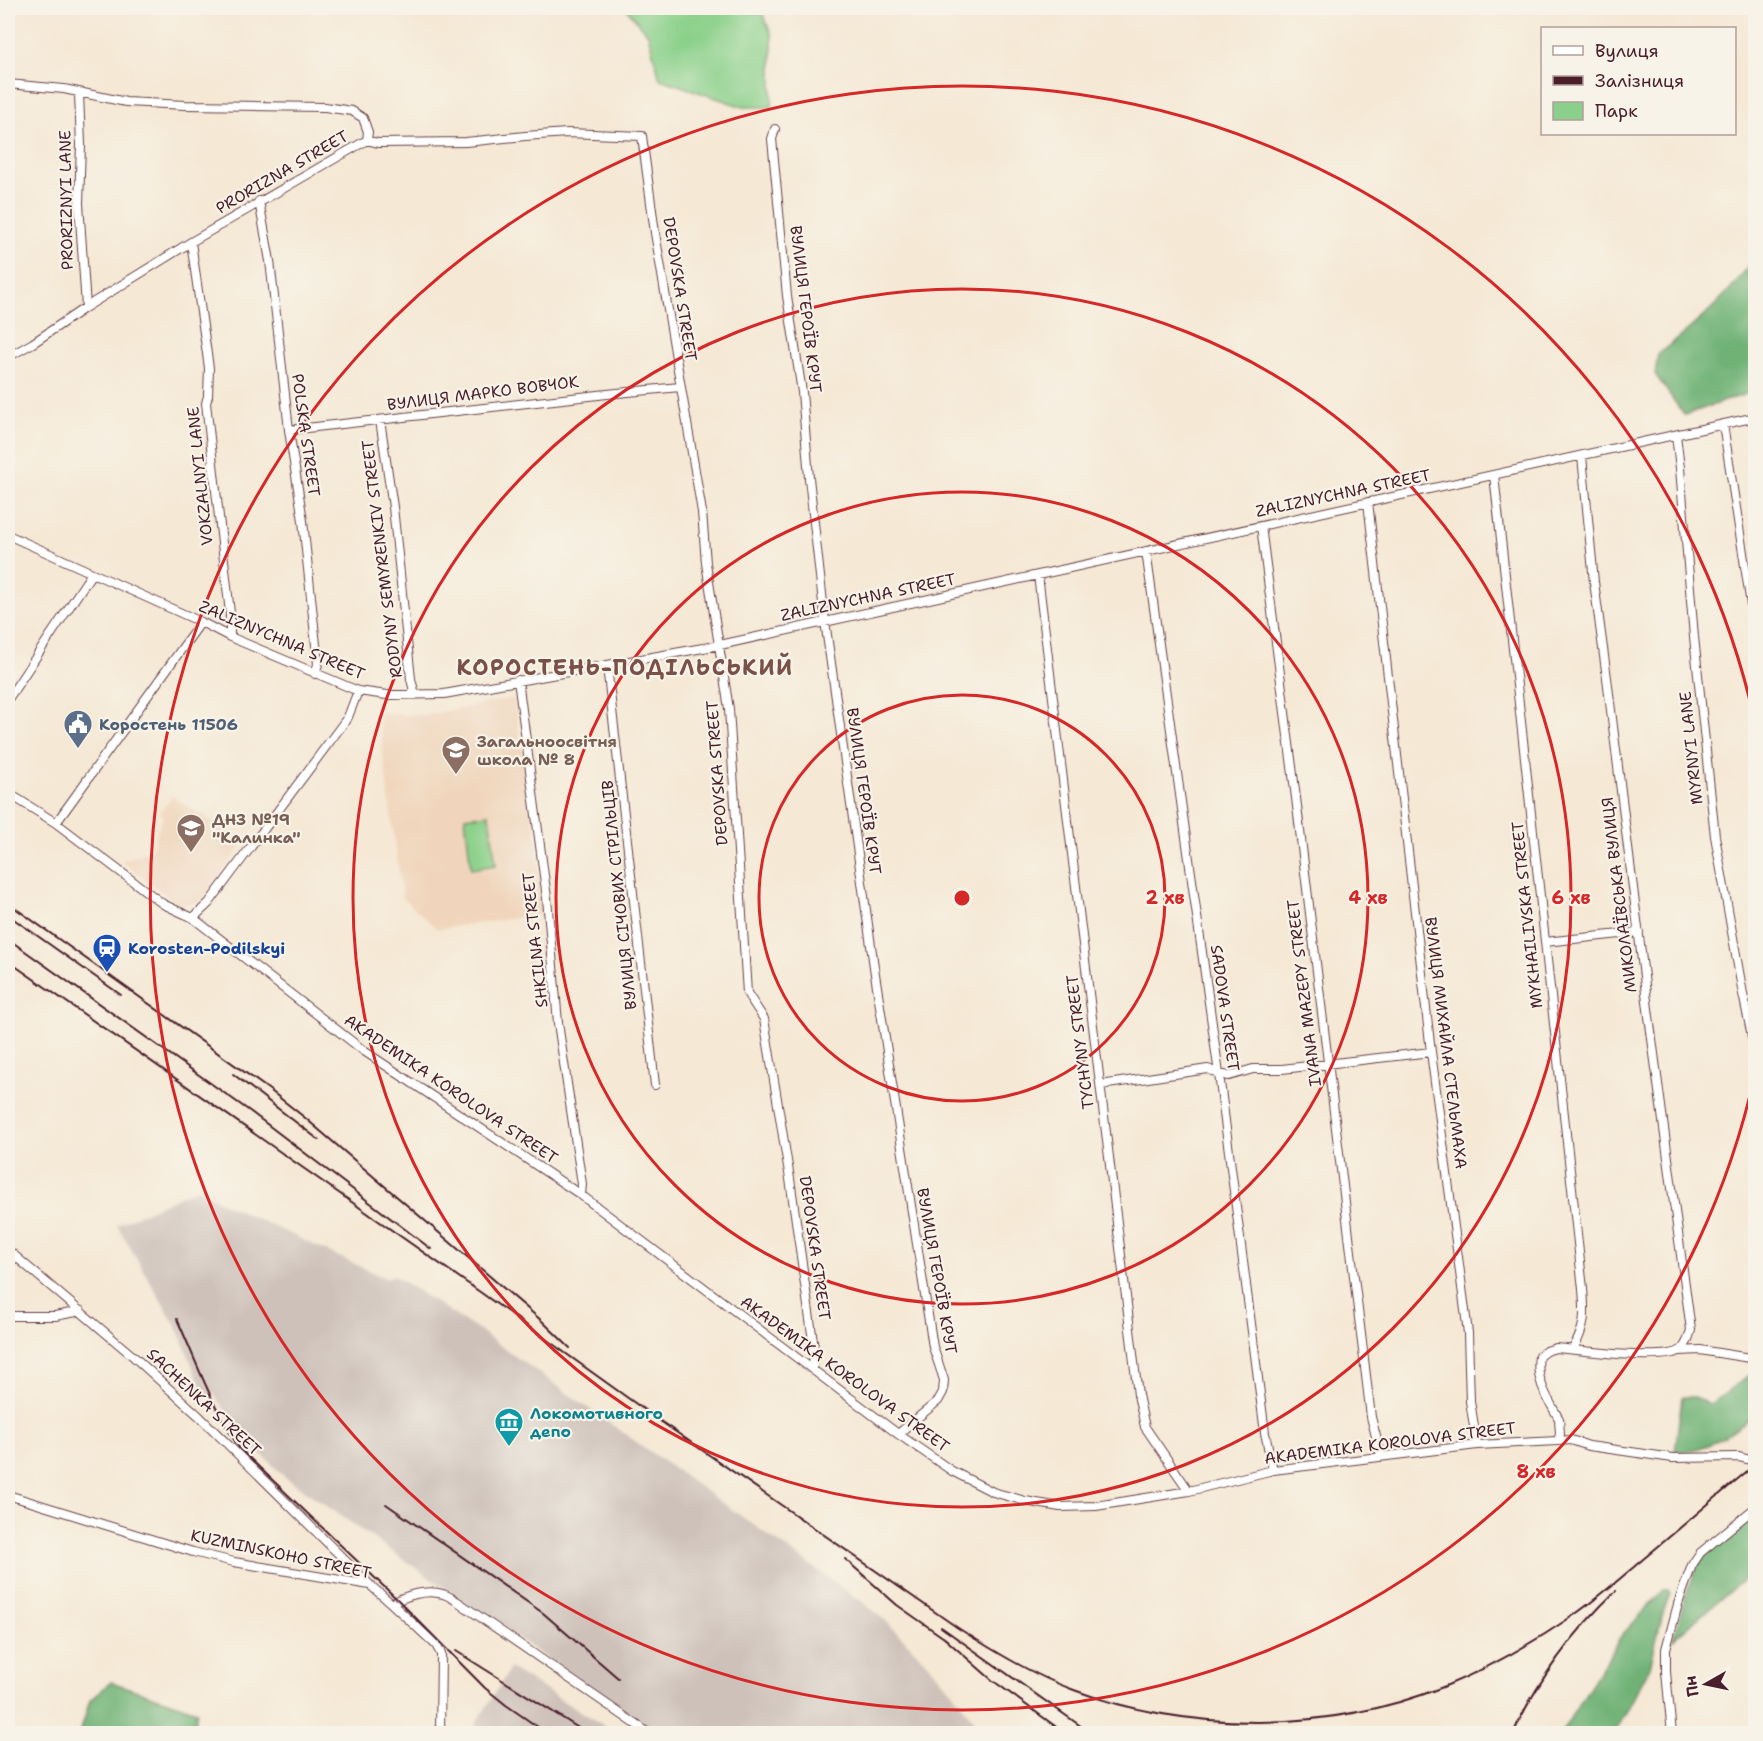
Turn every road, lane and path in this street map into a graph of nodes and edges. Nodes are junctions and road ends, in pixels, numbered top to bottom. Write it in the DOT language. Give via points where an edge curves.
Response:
graph roads {
  1 [pos="8,84"];
  2 [pos="79,93"];
  3 [pos="775,129"];
  4 [pos="642,136"];
  5 [pos="367,140"];
  6 [pos="259,201"];
  7 [pos="191,242"];
  8 [pos="86,307"];
  9 [pos="8,357"];
  10 [pos="680,387"];
  11 [pos="1755,417"];
  12 [pos="380,420"];
  13 [pos="1723,424"];
  14 [pos="289,430"];
  15 [pos="1676,435"];
  16 [pos="1582,456"];
  17 [pos="1494,475"];
  18 [pos="1368,502"];
  19 [pos="1261,526"];
  20 [pos="8,536"];
  21 [pos="1146,551"];
  22 [pos="92,573"];
  23 [pos="1038,575"];
  24 [pos="825,621"];
  25 [pos="201,622"];
  26 [pos="230,637"];
  27 [pos="1755,637"];
  28 [pos="720,645"];
  29 [pos="607,666"];
  30 [pos="315,674"];
  31 [pos="518,680"];
  32 [pos="358,692"];
  33 [pos="415,695"];
  34 [pos="8,699"];
  35 [pos="8,793"];
  36 [pos="56,823"];
  37 [pos="193,918"];
  38 [pos="1639,932"];
  39 [pos="1545,942"];
  40 [pos="1431,1052"];
  41 [pos="1755,1055"];
  42 [pos="1328,1063"];
  43 [pos="1220,1074"];
  44 [pos="655,1085"];
  45 [pos="1101,1086"];
  46 [pos="581,1195"];
  47 [pos="8,1250"];
  48 [pos="81,1311"];
  49 [pos="8,1316"];
  50 [pos="1573,1349"];
  51 [pos="1680,1351"];
  52 [pos="1755,1359"];
  53 [pos="813,1370"];
  54 [pos="898,1434"];
  55 [pos="1558,1441"];
  56 [pos="1477,1445"];
  57 [pos="1381,1456"];
  58 [pos="1755,1467"];
  59 [pos="1273,1470"];
  60 [pos="1189,1491"];
  61 [pos="8,1495"];
  62 [pos="1755,1507"];
  63 [pos="370,1586"];
  64 [pos="392,1604"];
  65 [pos="440,1734"];
  66 [pos="650,1734"];
  67 [pos="1672,1734"];
  1 -- 2 [label="street"];
  2 -- 5 [label="street" via="126,102 325,106 352,111 363,118"];
  2 -- 8 [label="street, PRORIZNYI LANE" via="79,203"];
  3 -- 24 [label="street, ВУЛИЦЯ ГЕРОЇВ КРУТ" via="772,139 787,296 802,392"];
  4 -- 5 [label="street, PRORIZNA STREET" via="567,133 466,142"];
  4 -- 10 [label="street, DEPOVSKA STREET"];
  5 -- 6 [label="street, PRORIZNA STREET"];
  6 -- 7 [label="street, PRORIZNA STREET"];
  6 -- 14 [label="street, POLSKA STREET" via="270,261"];
  7 -- 8 [label="street, PRORIZNA STREET"];
  7 -- 26 [label="street, VOKZALNYI LANE" via="209,368 206,403"];
  8 -- 9 [label="street, PRORIZNA STREET"];
  10 -- 12 [label="street, ВУЛИЦЯ МАРКО ВОВЧОК"];
  10 -- 28 [label="street, DEPOVSKA STREET"];
  11 -- 13 [label="street, ZALIZNYCHNA STREET"];
  12 -- 14 [label="street, ВУЛИЦЯ МАРКО ВОВЧОК"];
  12 -- 33 [label="street, RODYNY SEMYRENKIV STREET"];
  13 -- 15 [label="street, ZALIZNYCHNA STREET"];
  13 -- 27 [label="street"];
  14 -- 30 [label="street, POLSKA STREET" via="303,521 318,664"];
  15 -- 16 [label="street, ZALIZNYCHNA STREET"];
  15 -- 41 [label="street, MYRNYI LANE" via="1715,836"];
  16 -- 17 [label="street, ZALIZNYCHNA STREET"];
  16 -- 38 [label="street, МИКОЛАЇВСЬКА ВУЛИЦЯ" via="1594,582"];
  17 -- 18 [label="street, ZALIZNYCHNA STREET"];
  17 -- 39 [label="street, MYKHAILIVSKA STREET"];
  18 -- 19 [label="street, ZALIZNYCHNA STREET"];
  18 -- 40 [label="street, ВУЛИЦЯ МИХАЙЛА СТЕЛЬМАХА"];
  19 -- 21 [label="street, ZALIZNYCHNA STREET"];
  19 -- 42 [label="street, IVANA MAZEPY STREET"];
  20 -- 22 [label="street, ZALIZNYCHNA STREET"];
  21 -- 23 [label="street, ZALIZNYCHNA STREET"];
  21 -- 43 [label="street, SADOVA STREET"];
  22 -- 25 [label="street, ZALIZNYCHNA STREET"];
  22 -- 34 [label="street"];
  23 -- 24 [label="street, ZALIZNYCHNA STREET"];
  23 -- 45 [label="street, TYCHYNY STREET"];
  24 -- 28 [label="street, ZALIZNYCHNA STREET"];
  24 -- 54 [label="street, ВУЛИЦЯ ГЕРОЇВ КРУТ" via="933,1347 944,1380 938,1401"];
  25 -- 26 [label="street, ZALIZNYCHNA STREET"];
  25 -- 36 [label="street"];
  26 -- 30 [label="street, ZALIZNYCHNA STREET"];
  28 -- 29 [label="street, ZALIZNYCHNA STREET"];
  28 -- 53 [label="street, DEPOVSKA STREET" via="729,709 747,993 764,1019 814,1348"];
  29 -- 31 [label="street, ZALIZNYCHNA STREET"];
  29 -- 44 [label="street, ВУЛИЦЯ СІЧОВИХ СТРІЛЬЦІВ"];
  30 -- 32 [label="street, ZALIZNYCHNA STREET"];
  31 -- 33 [label="street, ZALIZNYCHNA STREET" via="444,694"];
  31 -- 46 [label="street, SHKILNA STREET"];
  32 -- 33 [label="street, ZALIZNYCHNA STREET"];
  32 -- 37 [label="street" via="348,717 209,903"];
  35 -- 36 [label="street, AKADEMIKA KOROLOVA STREET"];
  36 -- 37 [label="street, AKADEMIKA KOROLOVA STREET" via="163,904"];
  37 -- 46 [label="street, AKADEMIKA KOROLOVA STREET" via="364,1051"];
  38 -- 39 [label="street"];
  38 -- 51 [label="street, МИКОЛАЇВСЬКА ВУЛИЦЯ" via="1692,1330"];
  39 -- 50 [label="street, MYKHAILIVSKA STREET" via="1583,1289 1582,1333"];
  40 -- 42 [label="street"];
  40 -- 56 [label="street, ВУЛИЦЯ МИХАЙЛА СТЕЛЬМАХА" via="1468,1334 1470,1401"];
  42 -- 43 [label="street"];
  42 -- 57 [label="street, IVANA MAZEPY STREET" via="1371,1417"];
  43 -- 45 [label="street" via="1208,1069"];
  43 -- 59 [label="street, SADOVA STREET"];
  45 -- 60 [label="street, TYCHYNY STREET" via="1138,1395 1145,1427"];
  46 -- 53 [label="street, AKADEMIKA KOROLOVA STREET"];
  47 -- 48 [label="street, SACHENKA STREET"];
  48 -- 49 [label="street" via="55,1316"];
  48 -- 63 [label="street, SACHENKA STREET" via="199,1416"];
  50 -- 51 [label="street" via="1621,1355"];
  50 -- 55 [label="street" via="1546,1351 1539,1356 1537,1368 1559,1419"];
  51 -- 52 [label="street" via="1700,1350"];
  53 -- 54 [label="street, AKADEMIKA KOROLOVA STREET"];
  54 -- 60 [label="street, AKADEMIKA KOROLOVA STREET" via="952,1471 993,1492 1025,1501 1060,1507 1096,1506"];
  55 -- 56 [label="street, AKADEMIKA KOROLOVA STREET"];
  55 -- 58 [label="street, AKADEMIKA KOROLOVA STREET" via="1673,1458 1739,1457 1750,1460"];
  56 -- 57 [label="street, AKADEMIKA KOROLOVA STREET"];
  57 -- 59 [label="street, AKADEMIKA KOROLOVA STREET"];
  59 -- 60 [label="street, AKADEMIKA KOROLOVA STREET"];
  61 -- 63 [label="street, KUZMINSKOHO STREET" via="234,1562"];
  62 -- 67 [label="street" via="1700,1553 1692,1565 1666,1649"];
  63 -- 64 [label="street, KUZMINSKOHO STREET"];
  64 -- 65 [label="street, KUZMINSKOHO STREET" via="441,1654"];
  64 -- 66 [label="street" via="419,1593 449,1596"];
}
